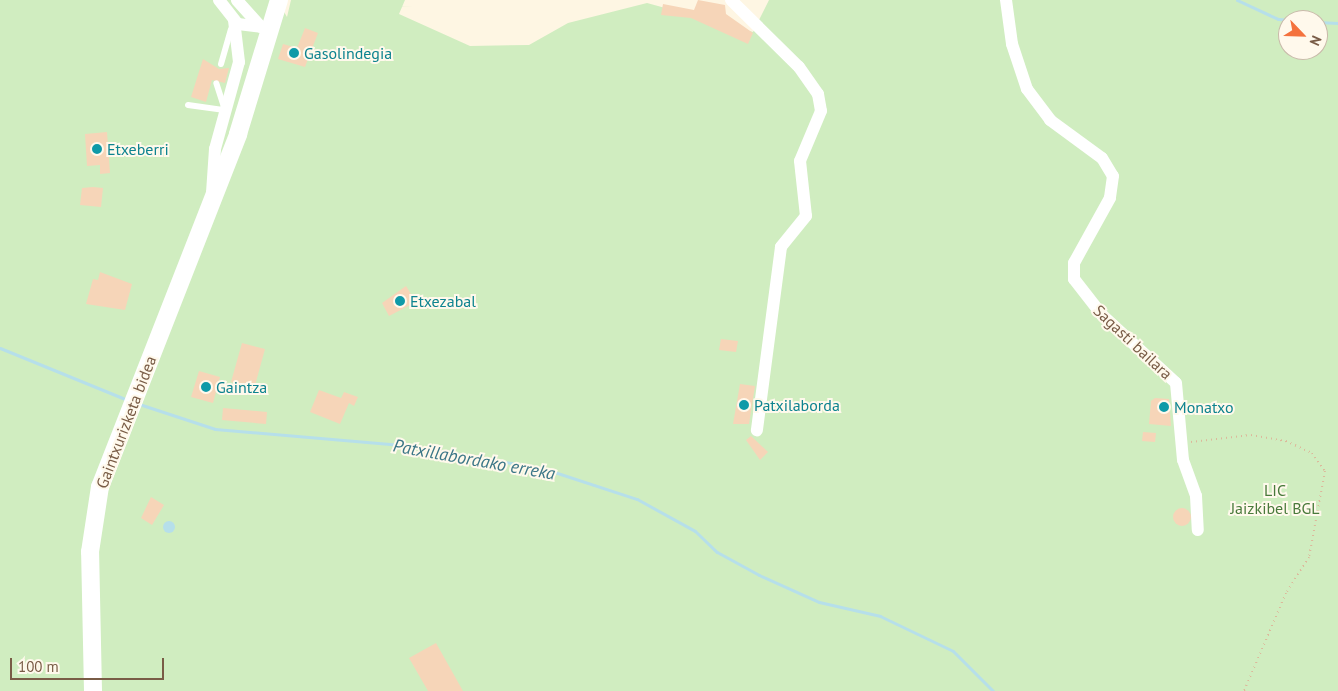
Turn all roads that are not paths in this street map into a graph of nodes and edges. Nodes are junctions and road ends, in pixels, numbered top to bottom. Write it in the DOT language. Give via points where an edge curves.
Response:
graph roads {
  1 [pos="219,0"];
  2 [pos="731,0"];
  3 [pos="1006,0"];
  4 [pos="244,2"];
  5 [pos="275,4"];
  6 [pos="234,20"];
  7 [pos="261,27"];
  8 [pos="221,64"];
  9 [pos="216,83"];
  10 [pos="254,83"];
  11 [pos="188,105"];
  12 [pos="225,110"];
  13 [pos="212,192"];
  14 [pos="757,430"];
  15 [pos="1198,530"];
  16 [pos="93,691"];
  1 -- 6 [label="street"];
  2 -- 14 [label="street" via="799,66 818,94 822,111 800,161 806,216 781,247"];
  3 -- 15 [label="street, Sagasti bailara" via="1012,44 1027,89 1050,120 1102,158 1114,176 1110,198 1074,263 1074,279 1127,341 1171,376 1196,496"];
  4 -- 6 [label="street"];
  4 -- 7 [label="street"];
  5 -- 7 [label="main road, Gaintxurizketa bidea"];
  5 -- 10 [label="main road, Gaintxurizketa bidea"];
  6 -- 7 [label="street" via="247,29"];
  6 -- 8 [label="lane"];
  6 -- 12 [label="street" via="240,53"];
  7 -- 10 [label="main road, Gaintxurizketa bidea"];
  7 -- 13 [label="main road, Gaintxurizketa bidea"];
  9 -- 12 [label="lane"];
  10 -- 13 [label="main road, Gaintxurizketa bidea"];
  11 -- 12 [label="lane"];
  12 -- 13 [label="street" via="215,149"];
  13 -- 16 [label="main road, Gaintxurizketa bidea" via="100,488 90,552"];
}
